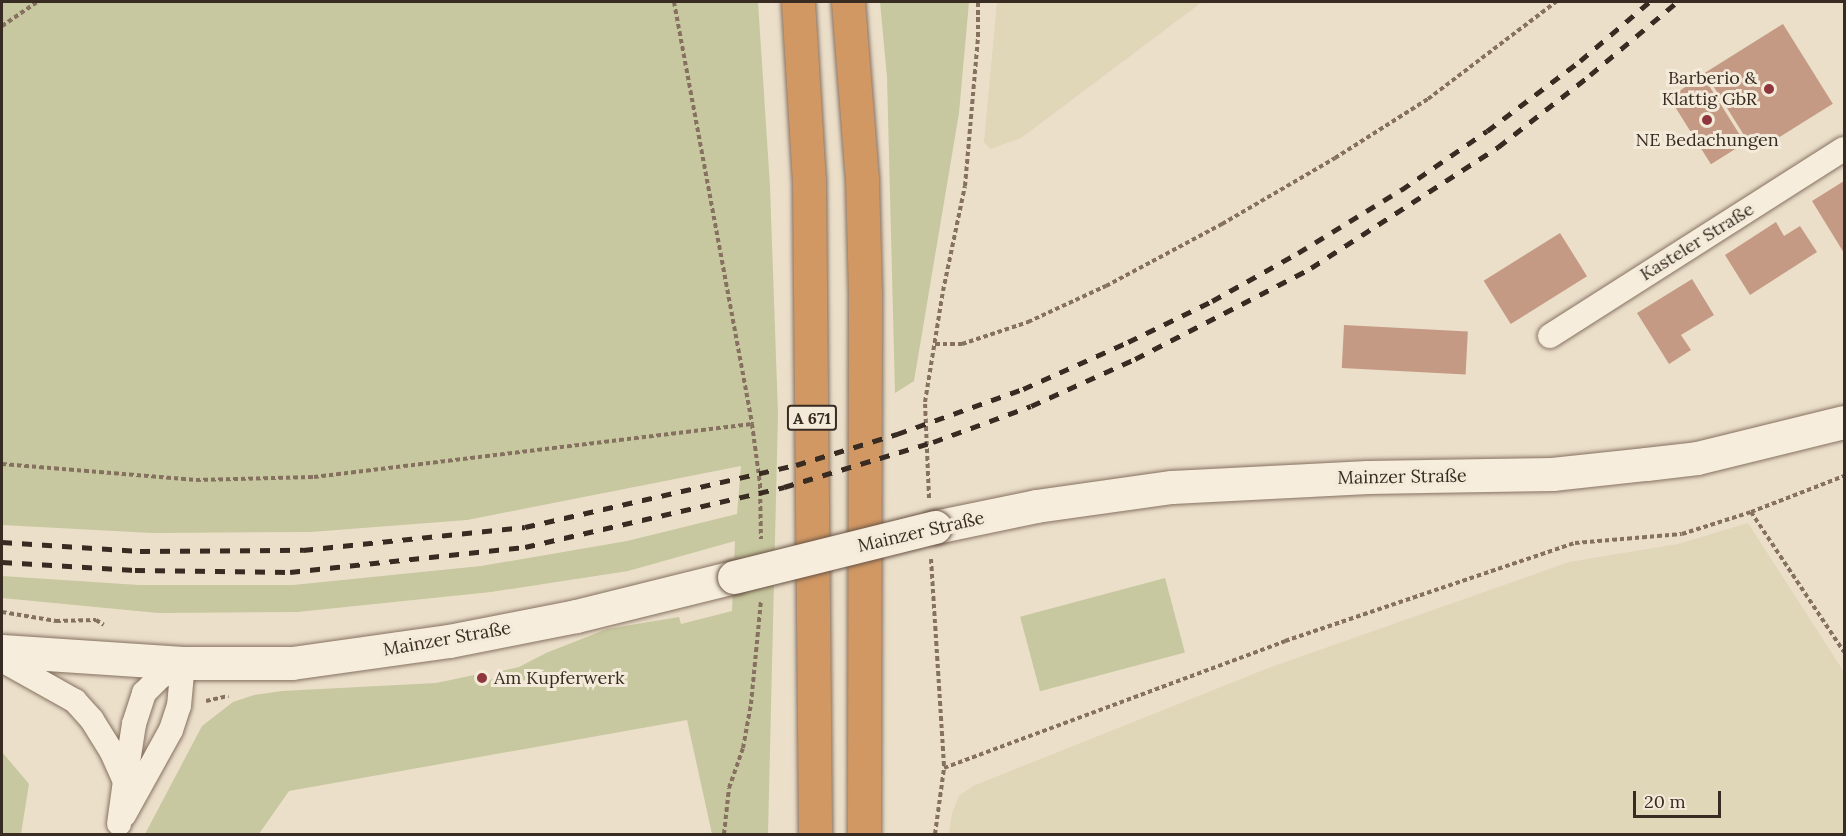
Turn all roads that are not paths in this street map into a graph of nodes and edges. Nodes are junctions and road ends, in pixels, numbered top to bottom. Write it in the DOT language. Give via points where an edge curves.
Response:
graph roads {
  1 [pos="798,2"];
  2 [pos="848,2"];
  3 [pos="1845,149"];
  4 [pos="1550,336"];
  5 [pos="1845,422"];
  6 [pos="2,651"];
  7 [pos="2,660"];
  8 [pos="183,663"];
  9 [pos="124,781"];
  10 [pos="117,829"];
  11 [pos="815,834"];
  12 [pos="864,834"];
  1 -- 11 [label="highway, A 671" via="810,180"];
  2 -- 12 [label="highway, A 671" via="862,179 865,296"];
  3 -- 4 [label="street, Kasteler Straße"];
  5 -- 8 [label="main road, Mainzer Straße, bridge" via="1697,458 1646,465 1552,474 1368,477 1172,487 1036,506 935,527 576,616 449,641 292,663"];
  6 -- 8 [label="main road, Mainzer Straße"];
  7 -- 9 [label="street" via="75,701 111,750"];
  8 -- 9 [label="street" via="144,693"];
  8 -- 10 [label="street" via="179,706 171,730"];
  9 -- 10 [label="street"];
}
